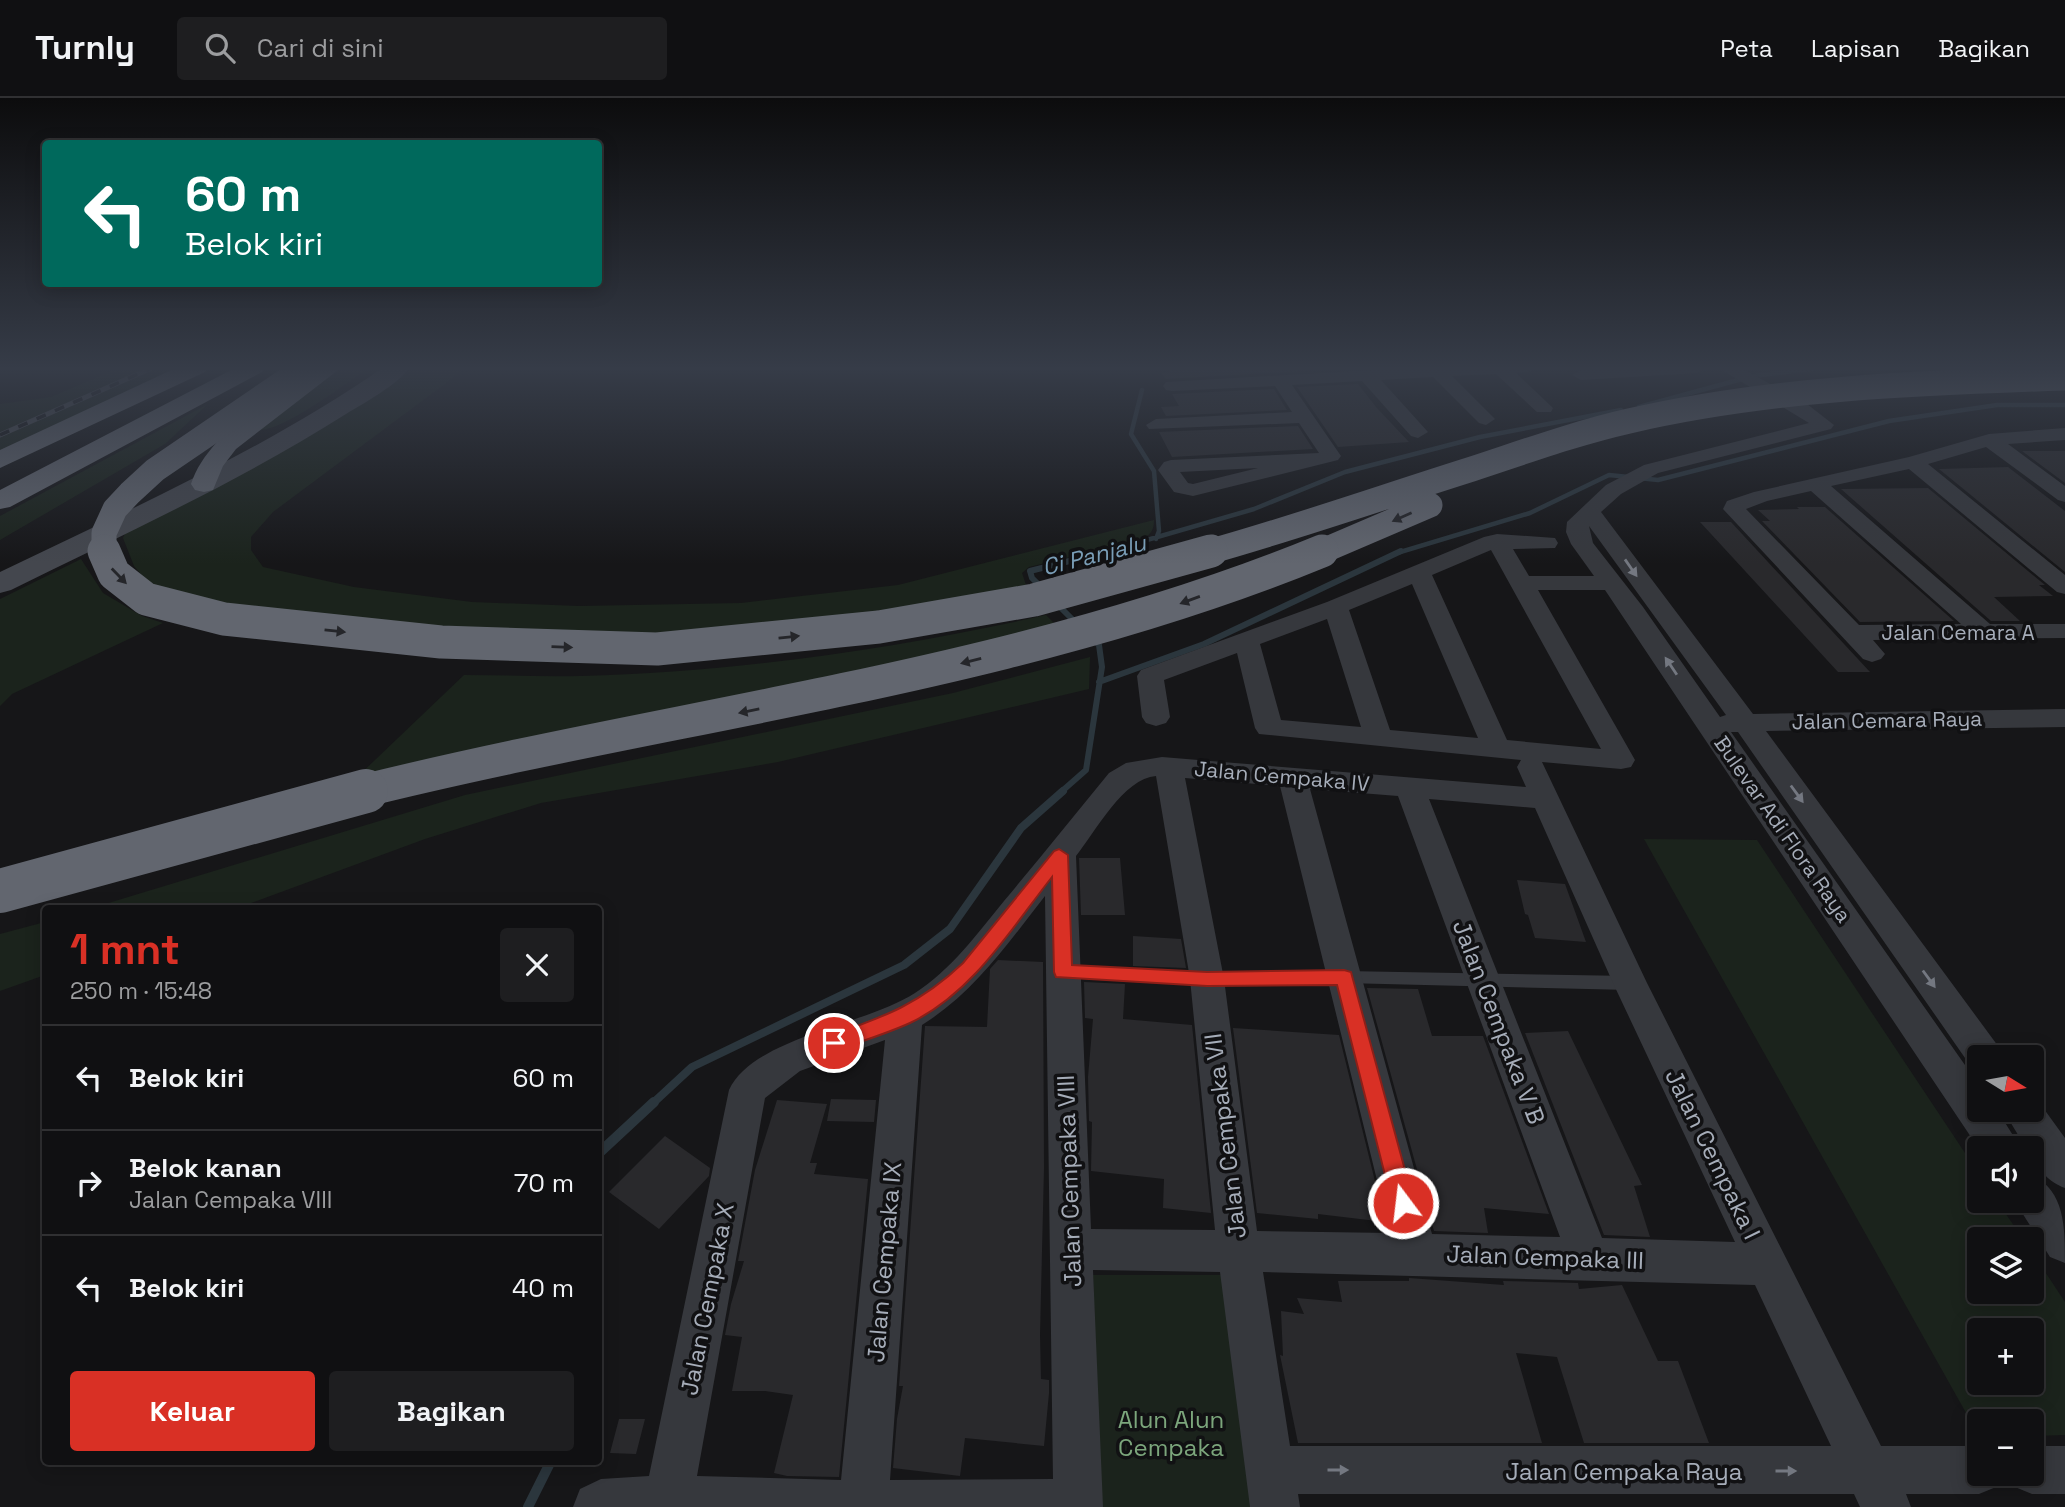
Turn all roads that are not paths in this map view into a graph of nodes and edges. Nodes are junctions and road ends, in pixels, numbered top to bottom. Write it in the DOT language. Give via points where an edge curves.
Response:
graph roads {
  1 [pos="58,433"];
  2 [pos="96,433"];
  3 [pos="129,433"];
  4 [pos="210,433"];
  5 [pos="241,433"];
  6 [pos="247,433"];
  7 [pos="300,433"];
  8 [pos="1316,433"];
  9 [pos="1587,433"];
  10 [pos="1648,433"];
  11 [pos="1793,433"];
  12 [pos="280,434"];
  13 [pos="2065,434"];
  14 [pos="1989,440"];
  15 [pos="5,458"];
  16 [pos="1314,459"];
  17 [pos="1913,462"];
  18 [pos="205,478"];
  19 [pos="0,482"];
  20 [pos="1816,484"];
  21 [pos="2065,496"];
  22 [pos="0,501"];
  23 [pos="1590,513"];
  24 [pos="1497,541"];
  25 [pos="1548,543"];
  26 [pos="0,573"];
  27 [pos="1420,574"];
  28 [pos="1522,583"];
  29 [pos="1612,583"];
  30 [pos="0,584"];
  31 [pos="2065,587"];
  32 [pos="1336,607"];
  33 [pos="2065,631"];
  34 [pos="1984,632"];
  35 [pos="1852,633"];
  36 [pos="1246,640"];
  37 [pos="1872,654"];
  38 [pos="1156,717"];
  39 [pos="2065,718"];
  40 [pos="1733,731"];
  41 [pos="2065,734"];
  42 [pos="1379,739"];
  43 [pos="1497,750"];
  44 [pos="1169,766"];
  45 [pos="1292,776"];
  46 [pos="1538,783"];
  47 [pos="1409,786"];
  48 [pos="1059,855"];
  49 [pos="0,891"];
  50 [pos="1063,972"];
  51 [pos="1344,977"];
  52 [pos="1207,979"];
  53 [pos="1483,980"];
  54 [pos="1629,982"];
  55 [pos="905,1017"];
  56 [pos="1976,1045"];
  57 [pos="748,1090"];
  58 [pos="2031,1122"];
  59 [pos="1993,1136"];
  60 [pos="2065,1170"];
  61 [pos="2044,1212"];
  62 [pos="2065,1243"];
  63 [pos="1071,1249"];
  64 [pos="1238,1251"];
  65 [pos="1416,1254"];
  66 [pos="1589,1259"];
  67 [pos="1767,1264"];
  68 [pos="2044,1470"];
  69 [pos="2065,1470"];
  70 [pos="1967,1473"];
  71 [pos="1272,1488"];
  72 [pos="1878,1489"];
  73 [pos="668,1503"];
  74 [pos="863,1506"];
  75 [pos="1078,1506"];
  76 [pos="598,1507"];
  1 -- 15 [label="highway"];
  2 -- 19 [label="highway"];
  3 -- 22 [label="highway"];
  4 -- 9 [label="highway, one-way, bridge" via="130,493 115,509 104,533 104,552 114,574 146,599 238,621 441,642 622,648 718,644 879,627 1034,600 1268,535"];
  5 -- 18 [label="highway" via="214,457"];
  6 -- 12 [label="highway" via="253,437"];
  7 -- 18 [label="street"];
  8 -- 16 [label="street" via="1331,456"];
  10 -- 49 [label="highway, one-way, bridge" via="1479,483 1376,529 1182,603 1065,638 780,704 464,767"];
  11 -- 23 [label="street, Bulevar Adi Flora Raya" via="1632,478"];
  12 -- 18 [label="street"];
  13 -- 14 [label="street"];
  14 -- 17 [label="street"];
  14 -- 21 [label="street"];
  16 -- 16 [label="street" via="1171,466 1168,470 1181,488 1193,489"];
  17 -- 20 [label="street"];
  17 -- 31 [label="street"];
  18 -- 26 [label="street"];
  18 -- 30 [label="street"];
  20 -- 34 [label="street"];
  20 -- 35 [label="street" via="1761,496 1734,509"];
  23 -- 29 [label="street, Bulevar Adi Flora Raya" via="1578,522 1577,532"];
  23 -- 40 [label="street, Bulevar Adi Flora Raya, one-way"];
  24 -- 25 [label="street"];
  24 -- 27 [label="street"];
  24 -- 28 [label="street"];
  27 -- 32 [label="street"];
  27 -- 43 [label="street"];
  28 -- 29 [label="street"];
  28 -- 43 [label="street" via="1621,760"];
  40 -- 29 [label="street, Bulevar Adi Flora Raya, one-way"];
  32 -- 36 [label="street"];
  32 -- 42 [label="street"];
  33 -- 34 [label="street, Jalan Cemara A"];
  34 -- 35 [label="street, Jalan Cemara A"];
  35 -- 37 [label="street"];
  36 -- 38 [label="street" via="1150,676"];
  36 -- 42 [label="street" via="1269,728"];
  39 -- 40 [label="street, Jalan Cemara Raya"];
  40 -- 41 [label="street, Jalan Cemara Raya"];
  40 -- 56 [label="street, Bulevar Adi Flora Raya, one-way"];
  40 -- 59 [label="street, Bulevar Adi Flora Raya"];
  42 -- 43 [label="street"];
  44 -- 45 [label="street, Jalan Cempaka IV"];
  44 -- 48 [label="street, Jalan Cempaka IV" via="1132,770 1119,780"];
  44 -- 52 [label="street, Jalan Cempaka VII"];
  45 -- 47 [label="street, Jalan Cempaka IV"];
  45 -- 51 [label="street"];
  46 -- 47 [label="street, Jalan Cempaka IV"];
  46 -- 54 [label="street, Jalan Cempaka I"];
  47 -- 53 [label="street, Jalan Cempaka V B"];
  48 -- 50 [label="street, Jalan Cempaka VIII"];
  48 -- 55 [label="street, Jalan Cempaka IV" via="970,968"];
  50 -- 52 [label="lane"];
  50 -- 63 [label="street, Jalan Cempaka VIII"];
  51 -- 52 [label="lane"];
  51 -- 53 [label="lane"];
  51 -- 65 [label="street"];
  52 -- 64 [label="street, Jalan Cempaka VII"];
  53 -- 54 [label="lane"];
  53 -- 66 [label="street, Jalan Cempaka V B"];
  54 -- 67 [label="street, Jalan Cempaka I"];
  55 -- 57 [label="street, Jalan Cempaka IV" via="787,1060"];
  55 -- 74 [label="street, Jalan Cempaka IX"];
  57 -- 73 [label="street, Jalan Cempaka X"];
  58 -- 60 [label="street"];
  61 -- 62 [label="street"];
  63 -- 64 [label="street, Jalan Cempaka III"];
  63 -- 75 [label="street, Jalan Cempaka VIII"];
  64 -- 65 [label="street, Jalan Cempaka III"];
  64 -- 71 [label="street, Jalan Cempaka VII"];
  65 -- 66 [label="street, Jalan Cempaka III"];
  66 -- 67 [label="street, Jalan Cempaka III"];
  67 -- 72 [label="street, Jalan Cempaka I"];
  68 -- 69 [label="street"];
  70 -- 72 [label="street, Jalan Cempaka Raya"];
  71 -- 72 [label="street, Jalan Cempaka Raya, one-way"];
  73 -- 74 [label="street"];
  73 -- 76 [label="street"];
  74 -- 75 [label="street"];
}
